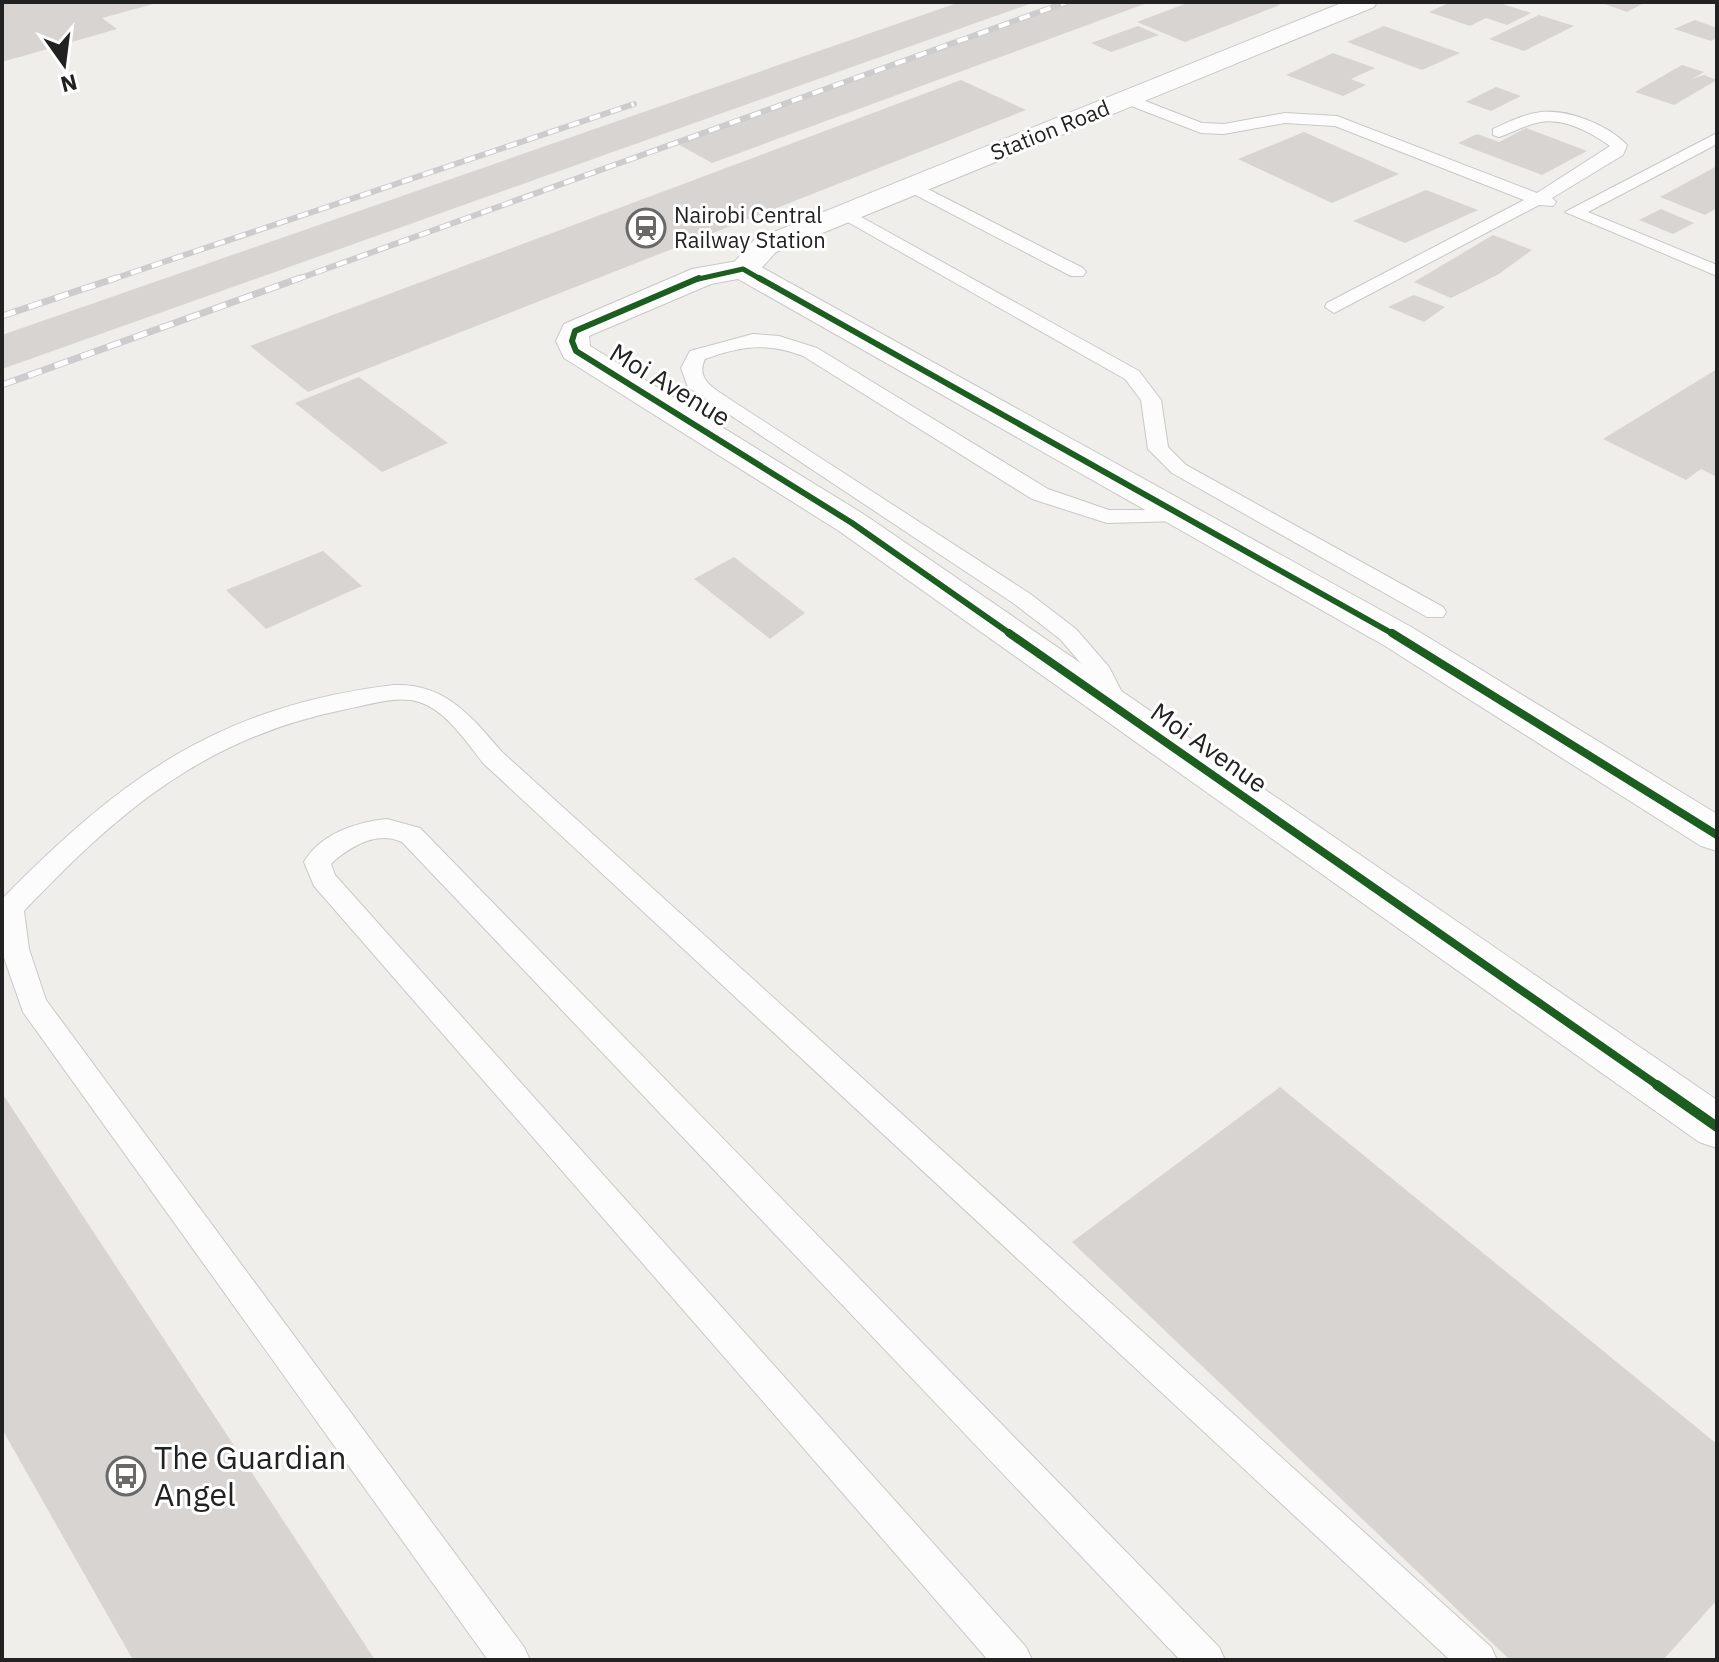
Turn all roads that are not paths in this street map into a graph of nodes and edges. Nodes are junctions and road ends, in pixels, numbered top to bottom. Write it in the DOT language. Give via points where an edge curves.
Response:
graph roads {
  1 [pos="1365,2"];
  2 [pos="1127,99"];
  3 [pos="1499,132"];
  4 [pos="1717,138"];
  5 [pos="912,186"];
  6 [pos="1538,199"];
  7 [pos="1574,212"];
  8 [pos="845,213"];
  9 [pos="743,269"];
  10 [pos="1717,271"];
  11 [pos="1077,272"];
  12 [pos="1334,307"];
  13 [pos="1180,515"];
  14 [pos="1435,612"];
  15 [pos="1119,710"];
  16 [pos="1717,835"];
  17 [pos="1717,1127"];
  18 [pos="511,1660"];
  19 [pos="1013,1660"];
  20 [pos="1206,1660"];
  21 [pos="1478,1660"];
  1 -- 2 [label="street, Station Road"];
  2 -- 5 [label="street, Station Road"];
  2 -- 6 [label="lane" via="1201,128 1285,118 1337,121"];
  3 -- 6 [label="lane" via="1543,117 1559,118 1619,145 1617,152"];
  4 -- 7 [label="lane"];
  5 -- 8 [label="street, Station Road"];
  5 -- 11 [label="lane"];
  6 -- 7 [label="lane"];
  6 -- 12 [label="lane"];
  7 -- 10 [label="lane"];
  8 -- 9 [label="street, Station Road" via="765,246"];
  8 -- 14 [label="lane" via="1132,375 1151,400 1158,449 1179,469"];
  9 -- 13 [label="street"];
  9 -- 15 [label="street, Moi Avenue" via="703,276 575,331 576,351 852,523"];
  13 -- 15 [label="lane" via="1107,517 1040,494 810,352 782,340 739,340 697,355 691,368 695,383 724,404 1068,634 1101,672"];
  13 -- 16 [label="street" via="1399,637"];
  15 -- 17 [label="street, Moi Avenue"];
  18 -- 21 [label="lane" via="33,1004 15,949 10,908 81,838 180,762 234,735 372,696 430,696 450,709 504,768"];
  19 -- 20 [label="lane" via="323,879 317,862 327,849 372,829 400,829 411,835"];
}
